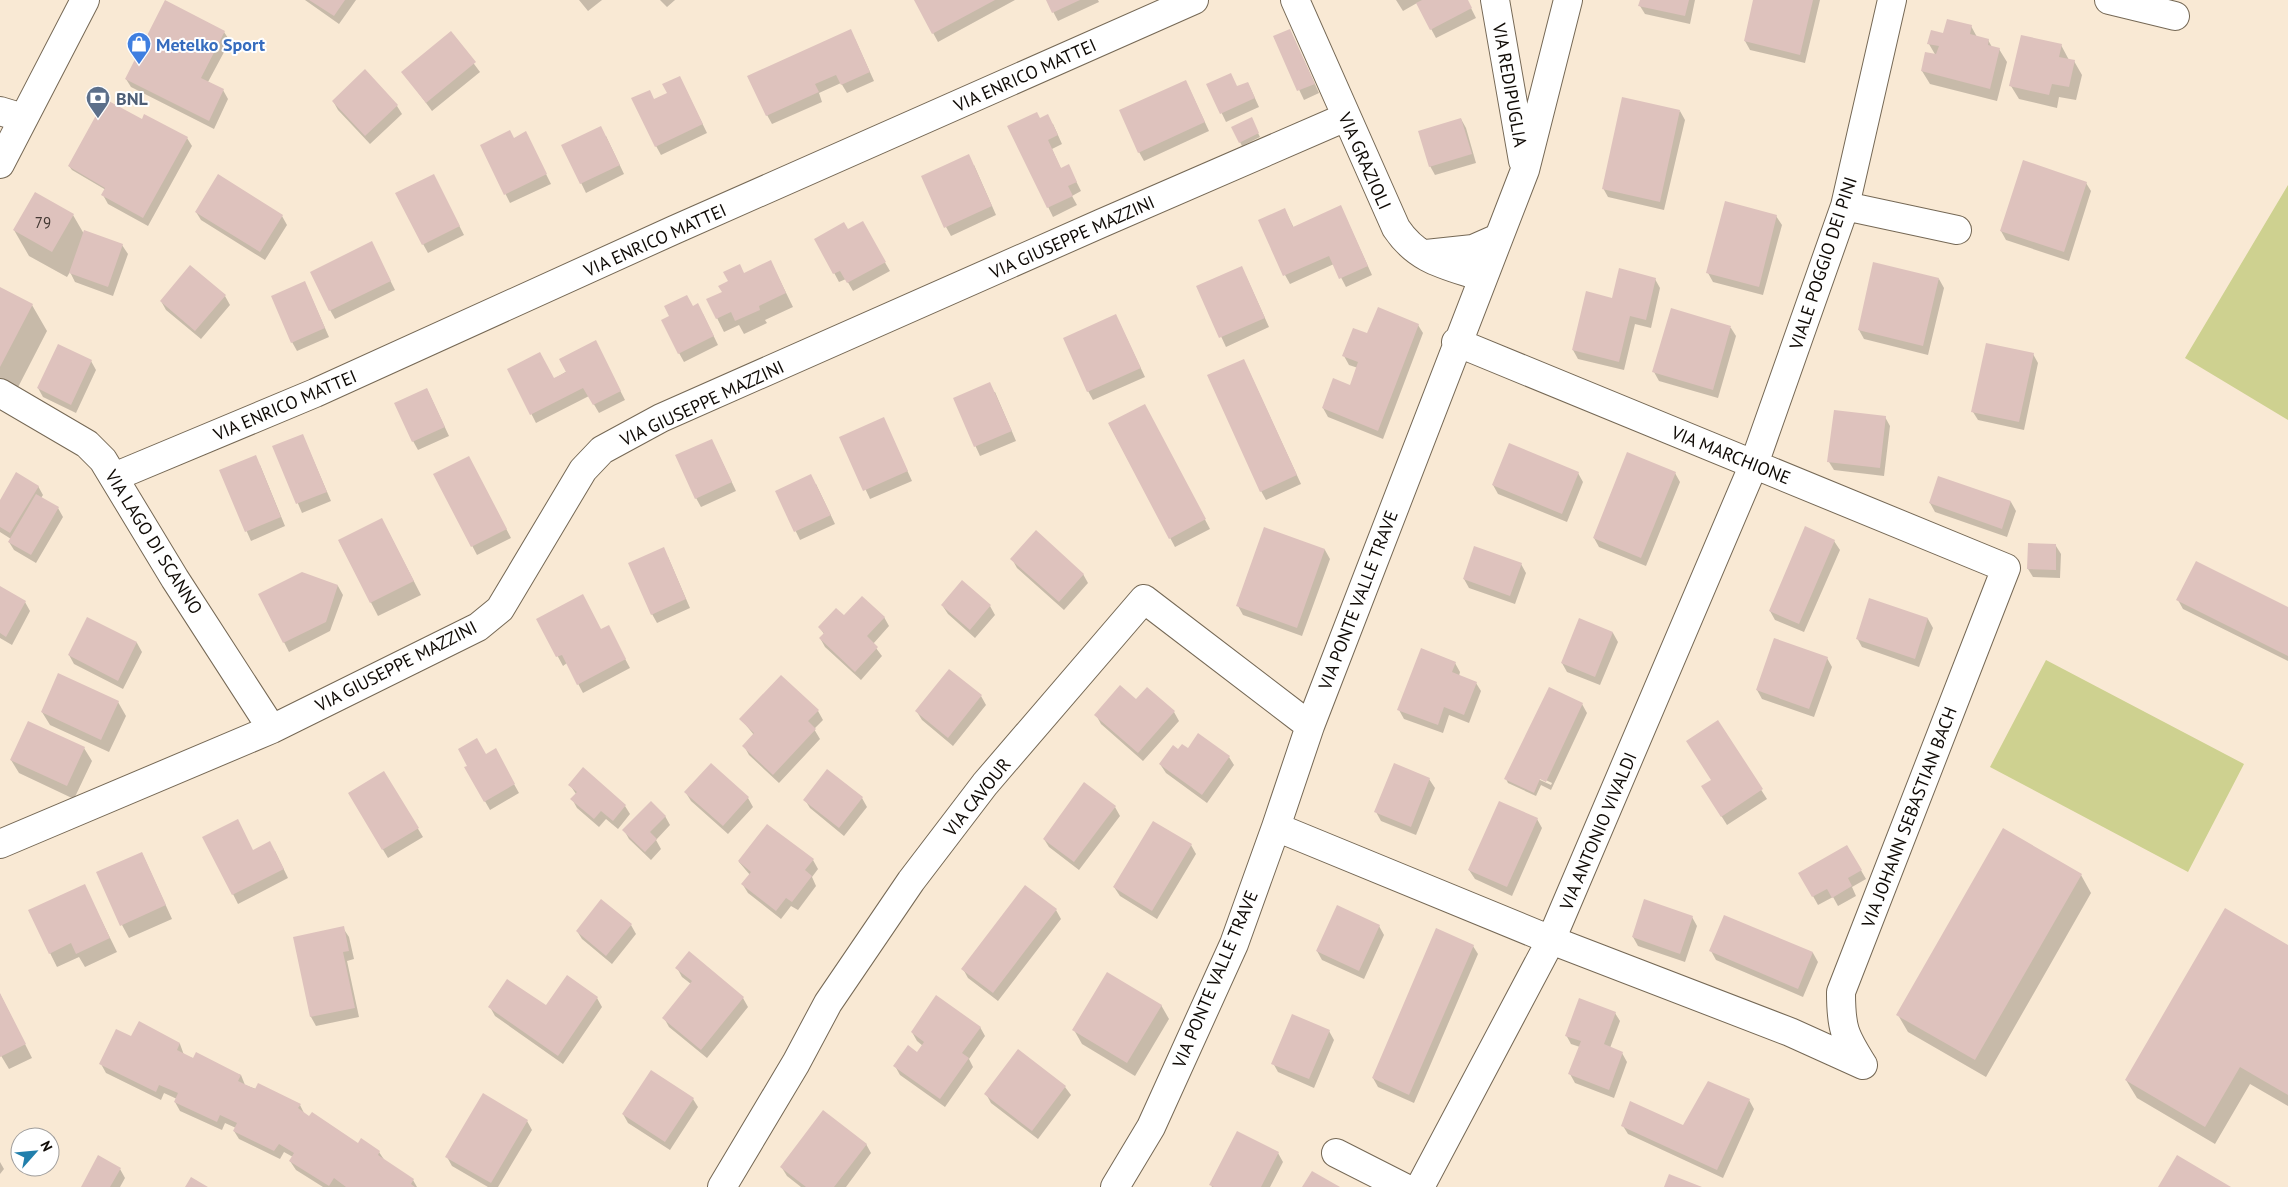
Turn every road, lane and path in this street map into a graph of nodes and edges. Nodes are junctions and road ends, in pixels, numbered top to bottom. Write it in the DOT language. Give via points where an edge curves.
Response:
graph roads {
  1 [pos="85,0"];
  2 [pos="1194,0"];
  3 [pos="1295,0"];
  4 [pos="1495,0"];
  5 [pos="1568,0"];
  6 [pos="1892,0"];
  7 [pos="2109,0"];
  8 [pos="2174,16"];
  9 [pos="12,115"];
  10 [pos="1346,117"];
  11 [pos="0,164"];
  12 [pos="1525,170"];
  13 [pos="1845,206"];
  14 [pos="1957,230"];
  15 [pos="1498,238"];
  16 [pos="1420,255"];
  17 [pos="1482,277"];
  18 [pos="1456,342"];
  19 [pos="0,393"];
  20 [pos="1754,464"];
  21 [pos="114,477"];
  22 [pos="2006,568"];
  23 [pos="1310,726"];
  24 [pos="272,728"];
  25 [pos="1276,827"];
  26 [pos="0,844"];
  27 [pos="1551,940"];
  28 [pos="1336,1153"];
  29 [pos="722,1187"];
  30 [pos="1114,1187"];
  31 [pos="1403,1187"];
  32 [pos="1420,1187"];
  1 -- 9 [label="street"];
  2 -- 21 [label="street, VIA ENRICO MATTEI" via="315,393"];
  3 -- 10 [label="street, VIA GRAZIOLI"];
  4 -- 12 [label="street, VIA REDIPUGLIA"];
  5 -- 12 [label="street, VIA PONTE VALLE TRAVE"];
  6 -- 13 [label="street, VIALE POGGIO DEI PINI"];
  7 -- 8 [label="street"];
  9 -- 11 [label="street"];
  10 -- 16 [label="street, VIA GRAZIOLI" via="1392,221 1406,243"];
  10 -- 24 [label="street, VIA GIUSEPPE MAZZINI" via="661,418 602,450 583,470 500,609 478,627"];
  12 -- 15 [label="street, VIA PONTE VALLE TRAVE"];
  13 -- 14 [label="street"];
  13 -- 20 [label="street, VIALE POGGIO DEI PINI"];
  15 -- 16 [label="street" via="1473,249"];
  15 -- 17 [label="street, VIA PONTE VALLE TRAVE"];
  16 -- 17 [label="street, VIA GRAZIOLI"];
  17 -- 18 [label="street, VIA PONTE VALLE TRAVE"];
  18 -- 20 [label="street, VIA MARCHIONE"];
  18 -- 23 [label="street, VIA PONTE VALLE TRAVE"];
  19 -- 21 [label="street, VIA LAGO DI SCANNO" via="87,444"];
  20 -- 22 [label="street, VIA MARCHIONE"];
  20 -- 27 [label="street, VIA ANTONIO VIVALDI"];
  21 -- 24 [label="street, VIA LAGO DI SCANNO" via="175,579"];
  22 -- 27 [label="street, VIA JOHANN SEBASTIAN BACH" via="1841,992 1841,1022 1845,1037 1863,1065 1790,1032"];
  23 -- 25 [label="street, VIA PONTE VALLE TRAVE"];
  23 -- 29 [label="street, VIA CAVOUR" via="1144,599 985,784 911,881 828,1003"];
  24 -- 26 [label="street, VIA GIUSEPPE MAZZINI"];
  25 -- 27 [label="street"];
  25 -- 30 [label="street, VIA PONTE VALLE TRAVE" via="1234,944 1151,1127"];
  27 -- 32 [label="street, VIA ANTONIO VIVALDI"];
  28 -- 31 [label="street"];
}
